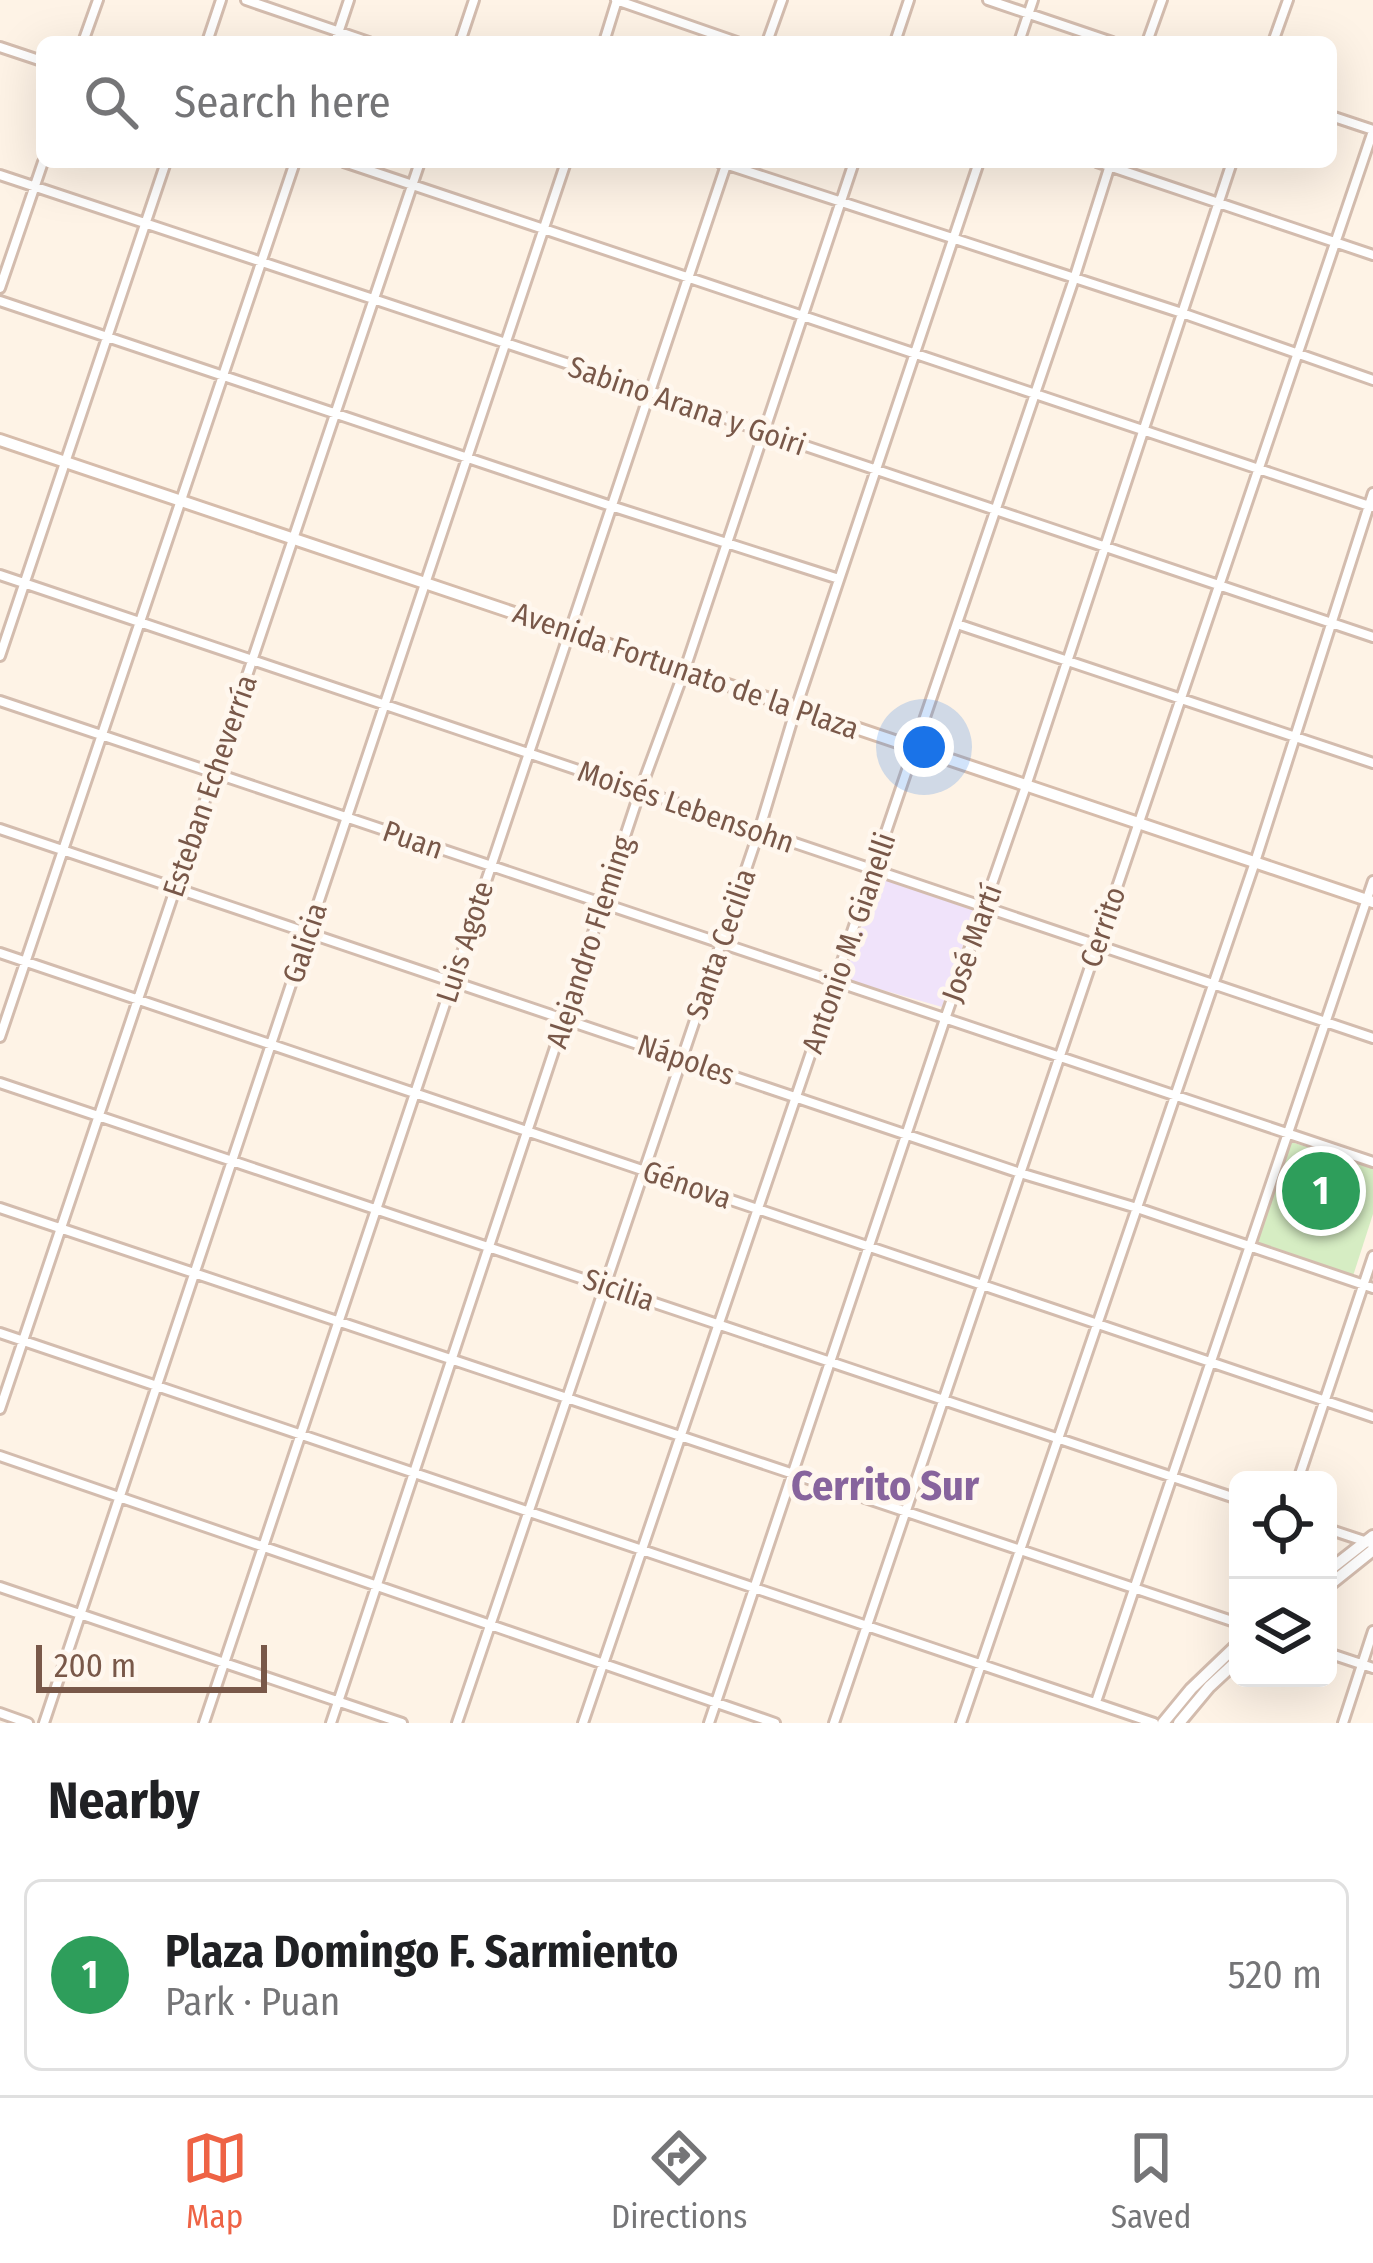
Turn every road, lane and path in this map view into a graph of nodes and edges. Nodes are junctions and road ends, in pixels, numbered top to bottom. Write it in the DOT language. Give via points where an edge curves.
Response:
graph roads {
  1 [pos="98,0"];
  2 [pos="221,0"];
  3 [pos="246,0"];
  4 [pos="349,0"];
  5 [pos="474,0"];
  6 [pos="617,0"];
  7 [pos="782,0"];
  8 [pos="909,0"];
  9 [pos="988,0"];
  10 [pos="1033,0"];
  11 [pos="1162,0"];
  12 [pos="1288,0"];
  13 [pos="1028,14"];
  14 [pos="85,36"];
  15 [pos="209,36"];
  16 [pos="335,36"];
  17 [pos="337,36"];
  18 [pos="462,36"];
  19 [pos="606,36"];
  20 [pos="720,36"];
  21 [pos="769,36"];
  22 [pos="897,36"];
  23 [pos="1021,36"];
  24 [pos="1094,36"];
  25 [pos="1150,36"];
  26 [pos="1275,36"];
  27 [pos="0,47"];
  28 [pos="36,59"];
  29 [pos="1337,118"];
  30 [pos="1373,130"];
  31 [pos="41,168"];
  32 [pos="164,168"];
  33 [pos="293,168"];
  34 [pos="362,168"];
  35 [pos="418,168"];
  36 [pos="564,168"];
  37 [pos="722,168"];
  38 [pos="739,168"];
  39 [pos="852,168"];
  40 [pos="977,168"];
  41 [pos="1109,168"];
  42 [pos="1121,168"];
  43 [pos="1230,168"];
  44 [pos="0,175"];
  45 [pos="412,185"];
  46 [pos="34,187"];
  47 [pos="1218,202"];
  48 [pos="841,203"];
  49 [pos="146,224"];
  50 [pos="544,229"];
  51 [pos="952,240"];
  52 [pos="1335,242"];
  53 [pos="1373,255"];
  54 [pos="261,263"];
  55 [pos="688,278"];
  56 [pos="1074,280"];
  57 [pos="0,288"];
  58 [pos="0,301"];
  59 [pos="373,301"];
  60 [pos="1182,313"];
  61 [pos="803,316"];
  62 [pos="108,336"];
  63 [pos="505,345"];
  64 [pos="914,353"];
  65 [pos="1297,354"];
  66 [pos="223,375"];
  67 [pos="1373,380"];
  68 [pos="650,391"];
  69 [pos="1035,394"];
  70 [pos="336,412"];
  71 [pos="1143,430"];
  72 [pos="764,432"];
  73 [pos="0,440"];
  74 [pos="468,456"];
  75 [pos="65,462"];
  76 [pos="1258,468"];
  77 [pos="875,470"];
  78 [pos="1373,493"];
  79 [pos="181,501"];
  80 [pos="611,506"];
  81 [pos="1371,506"];
  82 [pos="996,510"];
  83 [pos="293,539"];
  84 [pos="727,542"];
  85 [pos="1105,547"];
  86 [pos="0,575"];
  87 [pos="839,579"];
  88 [pos="24,583"];
  89 [pos="425,583"];
  90 [pos="1219,586"];
  91 [pos="140,622"];
  92 [pos="1331,623"];
  93 [pos="957,624"];
  94 [pos="568,632"];
  95 [pos="1373,638"];
  96 [pos="0,656"];
  97 [pos="252,660"];
  98 [pos="1067,661"];
  99 [pos="685,669"];
  100 [pos="1181,698"];
  101 [pos="0,701"];
  102 [pos="384,705"];
  103 [pos="796,708"];
  104 [pos="101,736"];
  105 [pos="1294,736"];
  106 [pos="915,748"];
  107 [pos="528,753"];
  108 [pos="1373,763"];
  109 [pos="214,774"];
  110 [pos="1026,786"];
  111 [pos="640,791"];
  112 [pos="346,818"];
  113 [pos="1138,823"];
  114 [pos="0,829"];
  115 [pos="759,831"];
  116 [pos="63,850"];
  117 [pos="1255,862"];
  118 [pos="490,866"];
  119 [pos="874,870"];
  120 [pos="1373,881"];
  121 [pos="176,888"];
  122 [pos="1370,901"];
  123 [pos="603,904"];
  124 [pos="985,907"];
  125 [pos="308,933"];
  126 [pos="721,944"];
  127 [pos="1097,945"];
  128 [pos="0,953"];
  129 [pos="26,962"];
  130 [pos="452,981"];
  131 [pos="836,982"];
  132 [pos="1213,984"];
  133 [pos="138,1000"];
  134 [pos="564,1019"];
  135 [pos="945,1019"];
  136 [pos="1325,1022"];
  137 [pos="0,1037"];
  138 [pos="1373,1038"];
  139 [pos="271,1045"];
  140 [pos="1059,1057"];
  141 [pos="682,1059"];
  142 [pos="0,1083"];
  143 [pos="415,1093"];
  144 [pos="1175,1096"];
  145 [pos="796,1098"];
  146 [pos="99,1114"];
  147 [pos="527,1131"];
  148 [pos="1288,1134"];
  149 [pos="906,1135"];
  150 [pos="232,1160"];
  151 [pos="1373,1162"];
  152 [pos="644,1171"];
  153 [pos="1020,1173"];
  154 [pos="0,1208"];
  155 [pos="376,1208"];
  156 [pos="1137,1208"];
  157 [pos="759,1209"];
  158 [pos="61,1228"];
  159 [pos="489,1246"];
  160 [pos="868,1246"];
  161 [pos="1250,1246"];
  162 [pos="1373,1256"];
  163 [pos="194,1273"];
  164 [pos="982,1285"];
  165 [pos="606,1286"];
  166 [pos="1368,1286"];
  167 [pos="338,1321"];
  168 [pos="720,1324"];
  169 [pos="1097,1324"];
  170 [pos="0,1334"];
  171 [pos="23,1341"];
  172 [pos="452,1359"];
  173 [pos="830,1361"];
  174 [pos="1211,1362"];
  175 [pos="157,1386"];
  176 [pos="568,1398"];
  177 [pos="944,1400"];
  178 [pos="1325,1400"];
  179 [pos="0,1409"];
  180 [pos="1373,1417"];
  181 [pos="301,1435"];
  182 [pos="681,1436"];
  183 [pos="1058,1438"];
  184 [pos="0,1456"];
  185 [pos="1301,1471"];
  186 [pos="414,1473"];
  187 [pos="792,1473"];
  188 [pos="1172,1477"];
  189 [pos="1229,1496"];
  190 [pos="120,1497"];
  191 [pos="529,1511"];
  192 [pos="906,1511"];
  193 [pos="1337,1532"];
  194 [pos="1371,1543"];
  195 [pos="263,1547"];
  196 [pos="642,1550"];
  197 [pos="1020,1550"];
  198 [pos="1337,1565"];
  199 [pos="1335,1579"];
  200 [pos="378,1586"];
  201 [pos="0,1587"];
  202 [pos="754,1587"];
  203 [pos="1135,1588"];
  204 [pos="80,1615"];
  205 [pos="1229,1620"];
  206 [pos="490,1625"];
  207 [pos="867,1625"];
  208 [pos="1373,1630"];
  209 [pos="1229,1653"];
  210 [pos="1337,1656"];
  211 [pos="224,1664"];
  212 [pos="603,1664"];
  213 [pos="982,1664"];
  214 [pos="1362,1664"];
  215 [pos="1229,1668"];
  216 [pos="1373,1668"];
  217 [pos="338,1702"];
  218 [pos="716,1702"];
  219 [pos="1096,1702"];
  220 [pos="0,1714"];
  221 [pos="28,1723"];
  222 [pos="44,1723"];
  223 [pos="204,1723"];
  224 [pos="331,1723"];
  225 [pos="402,1723"];
  226 [pos="457,1723"];
  227 [pos="583,1723"];
  228 [pos="709,1723"];
  229 [pos="775,1723"];
  230 [pos="834,1723"];
  231 [pos="962,1723"];
  232 [pos="1158,1723"];
  233 [pos="1179,1723"];
  234 [pos="1343,1723"];
  1 -- 14 [label="street"];
  2 -- 15 [label="street"];
  3 -- 16 [label="street"];
  4 -- 17 [label="street"];
  5 -- 18 [label="street"];
  6 -- 19 [label="street"];
  6 -- 20 [label="street"];
  7 -- 21 [label="street"];
  8 -- 22 [label="street"];
  9 -- 13 [label="street"];
  10 -- 13 [label="street"];
  11 -- 25 [label="street"];
  12 -- 26 [label="street"];
  13 -- 23 [label="street"];
  13 -- 24 [label="street"];
  27 -- 28 [label="street"];
  29 -- 30 [label="street"];
  30 -- 52 [label="street, Cerrito"];
  31 -- 46 [label="street"];
  32 -- 49 [label="street"];
  33 -- 54 [label="street"];
  34 -- 45 [label="street"];
  35 -- 45 [label="street, Esteban Echeverría"];
  36 -- 50 [label="street, Galicia"];
  37 -- 55 [label="street, Luis Agote"];
  38 -- 48 [label="street"];
  39 -- 48 [label="street, Alejandro Fleming"];
  40 -- 51 [label="street, Santa Cecilia"];
  41 -- 56 [label="street, Antonio M. Gianelli"];
  42 -- 47 [label="street"];
  43 -- 47 [label="street, José Martí"];
  44 -- 46 [label="street, Sabino Arana y Goiri"];
  45 -- 50 [label="street"];
  45 -- 59 [label="street, Esteban Echeverría"];
  46 -- 49 [label="street, Sabino Arana y Goiri"];
  46 -- 57 [label="street"];
  47 -- 52 [label="street"];
  47 -- 60 [label="street, José Martí"];
  48 -- 51 [label="street"];
  48 -- 61 [label="street, Alejandro Fleming"];
  49 -- 54 [label="street, Sabino Arana y Goiri"];
  49 -- 62 [label="street"];
  50 -- 55 [label="street"];
  50 -- 63 [label="street, Galicia"];
  51 -- 56 [label="street"];
  51 -- 64 [label="street, Santa Cecilia"];
  52 -- 53 [label="street"];
  52 -- 65 [label="street, Cerrito"];
  54 -- 59 [label="street, Sabino Arana y Goiri"];
  54 -- 66 [label="street"];
  55 -- 61 [label="street"];
  55 -- 68 [label="street, Luis Agote"];
  56 -- 60 [label="street"];
  56 -- 69 [label="street, Antonio M. Gianelli"];
  58 -- 62 [label="street"];
  59 -- 63 [label="street, Sabino Arana y Goiri"];
  59 -- 70 [label="street, Esteban Echeverría"];
  60 -- 65 [label="street"];
  60 -- 71 [label="street, José Martí"];
  61 -- 64 [label="street"];
  61 -- 72 [label="street, Alejandro Fleming"];
  62 -- 66 [label="street"];
  62 -- 75 [label="street"];
  63 -- 68 [label="street, Sabino Arana y Goiri"];
  63 -- 74 [label="street, Galicia"];
  64 -- 69 [label="street"];
  64 -- 77 [label="street, Santa Cecilia"];
  65 -- 67 [label="street"];
  65 -- 76 [label="street, Cerrito"];
  66 -- 70 [label="street"];
  66 -- 79 [label="street"];
  68 -- 72 [label="street, Sabino Arana y Goiri"];
  68 -- 80 [label="street, Luis Agote"];
  69 -- 71 [label="street"];
  69 -- 82 [label="street, Antonio M. Gianelli"];
  70 -- 74 [label="street"];
  70 -- 83 [label="street, Esteban Echeverría"];
  71 -- 76 [label="street"];
  71 -- 85 [label="street, José Martí"];
  72 -- 77 [label="street, Sabino Arana y Goiri"];
  72 -- 84 [label="street, Alejandro Fleming"];
  73 -- 75 [label="main road, Avenida Fortunato de la Plaza"];
  74 -- 80 [label="street"];
  74 -- 89 [label="street, Galicia"];
  75 -- 79 [label="main road, Avenida Fortunato de la Plaza"];
  75 -- 88 [label="street"];
  76 -- 81 [label="street"];
  76 -- 90 [label="street, Cerrito"];
  77 -- 82 [label="street, Sabino Arana y Goiri"];
  77 -- 87 [label="street, Santa Cecilia"];
  78 -- 81 [label="street"];
  79 -- 83 [label="main road, Avenida Fortunato de la Plaza"];
  79 -- 91 [label="street"];
  80 -- 84 [label="street"];
  80 -- 94 [label="street, Luis Agote"];
  81 -- 92 [label="street"];
  82 -- 85 [label="street, Sabino Arana y Goiri"];
  82 -- 93 [label="street, Antonio M. Gianelli"];
  83 -- 89 [label="main road, Avenida Fortunato de la Plaza"];
  83 -- 97 [label="street, Esteban Echeverría"];
  84 -- 87 [label="street"];
  84 -- 99 [label="street, Alejandro Fleming"];
  85 -- 90 [label="street, Sabino Arana y Goiri"];
  85 -- 98 [label="street, José Martí"];
  86 -- 88 [label="street, Moisés Lebensohn"];
  87 -- 103 [label="street, Santa Cecilia"];
  88 -- 91 [label="street, Moisés Lebensohn"];
  88 -- 96 [label="street"];
  89 -- 94 [label="main road, Avenida Fortunato de la Plaza"];
  89 -- 102 [label="street, Galicia"];
  90 -- 92 [label="street, Sabino Arana y Goiri"];
  90 -- 100 [label="street, Cerrito"];
  91 -- 97 [label="street, Moisés Lebensohn"];
  91 -- 104 [label="street"];
  92 -- 95 [label="street, Sabino Arana y Goiri"];
  92 -- 105 [label="street"];
  93 -- 98 [label="street"];
  93 -- 106 [label="street, Antonio M. Gianelli"];
  94 -- 99 [label="main road, Avenida Fortunato de la Plaza"];
  94 -- 107 [label="street, Luis Agote"];
  97 -- 102 [label="street, Moisés Lebensohn"];
  97 -- 109 [label="street, Esteban Echeverría"];
  98 -- 100 [label="street"];
  98 -- 110 [label="street, José Martí"];
  99 -- 103 [label="main road, Avenida Fortunato de la Plaza"];
  99 -- 111 [label="street, Alejandro Fleming"];
  100 -- 105 [label="street"];
  100 -- 113 [label="street, Cerrito"];
  101 -- 104 [label="street, Puan"];
  102 -- 107 [label="street, Moisés Lebensohn"];
  102 -- 112 [label="street, Galicia"];
  103 -- 106 [label="main road, Avenida Fortunato de la Plaza"];
  103 -- 115 [label="street, Santa Cecilia"];
  104 -- 109 [label="street, Puan"];
  104 -- 116 [label="street"];
  105 -- 108 [label="street"];
  105 -- 117 [label="street"];
  106 -- 110 [label="main road, Avenida Fortunato de la Plaza"];
  106 -- 119 [label="street, Antonio M. Gianelli"];
  107 -- 111 [label="street, Moisés Lebensohn"];
  107 -- 118 [label="street, Luis Agote"];
  109 -- 112 [label="street, Puan"];
  109 -- 121 [label="street, Esteban Echeverría"];
  110 -- 113 [label="main road, Avenida Fortunato de la Plaza"];
  110 -- 124 [label="street, José Martí"];
  111 -- 115 [label="street, Moisés Lebensohn"];
  111 -- 123 [label="street, Alejandro Fleming"];
  112 -- 118 [label="street, Puan"];
  112 -- 125 [label="street, Galicia"];
  113 -- 117 [label="main road, Avenida Fortunato de la Plaza"];
  113 -- 127 [label="street, Cerrito"];
  114 -- 116 [label="street, Nápoles"];
  115 -- 119 [label="street, Moisés Lebensohn"];
  115 -- 126 [label="street, Santa Cecilia"];
  116 -- 121 [label="street, Nápoles"];
  116 -- 129 [label="street"];
  117 -- 122 [label="main road, Avenida Fortunato de la Plaza"];
  117 -- 132 [label="street"];
  118 -- 123 [label="street, Puan"];
  118 -- 130 [label="street, Luis Agote"];
  119 -- 124 [label="street, Moisés Lebensohn"];
  119 -- 131 [label="street, Antonio M. Gianelli"];
  120 -- 122 [label="street"];
  121 -- 125 [label="street, Nápoles"];
  121 -- 133 [label="street, Esteban Echeverría"];
  122 -- 136 [label="street"];
  123 -- 126 [label="street, Puan"];
  123 -- 134 [label="street, Alejandro Fleming"];
  124 -- 127 [label="street, Moisés Lebensohn"];
  124 -- 135 [label="street, José Martí"];
  125 -- 130 [label="street, Nápoles"];
  125 -- 139 [label="street, Galicia"];
  126 -- 131 [label="street, Puan"];
  126 -- 141 [label="street, Santa Cecilia"];
  127 -- 132 [label="street, Moisés Lebensohn"];
  127 -- 140 [label="street, Cerrito"];
  128 -- 129 [label="street, Génova"];
  129 -- 133 [label="street, Génova"];
  129 -- 137 [label="street"];
  130 -- 134 [label="street, Nápoles"];
  130 -- 143 [label="street, Luis Agote"];
  131 -- 135 [label="street, Puan"];
  131 -- 145 [label="street, Antonio M. Gianelli"];
  132 -- 136 [label="street, Moisés Lebensohn"];
  132 -- 144 [label="street"];
  133 -- 139 [label="street, Génova"];
  133 -- 146 [label="street, Esteban Echeverría"];
  134 -- 141 [label="street, Nápoles"];
  134 -- 147 [label="street, Alejandro Fleming"];
  135 -- 140 [label="street, Puan"];
  135 -- 149 [label="street, José Martí"];
  136 -- 138 [label="street, Moisés Lebensohn"];
  136 -- 148 [label="street"];
  139 -- 143 [label="street, Génova"];
  139 -- 150 [label="street, Galicia"];
  140 -- 144 [label="street, Puan"];
  140 -- 153 [label="street, Cerrito"];
  141 -- 145 [label="street, Nápoles"];
  141 -- 152 [label="street, Santa Cecilia"];
  142 -- 146 [label="street, Sicilia"];
  143 -- 147 [label="street, Génova"];
  143 -- 155 [label="street, Luis Agote"];
  144 -- 148 [label="street, Puan"];
  144 -- 156 [label="street"];
  145 -- 149 [label="street, Nápoles"];
  145 -- 157 [label="street, Antonio M. Gianelli"];
  146 -- 150 [label="street, Sicilia"];
  146 -- 158 [label="street, Esteban Echeverría"];
  147 -- 152 [label="street, Génova"];
  147 -- 159 [label="street, Alejandro Fleming"];
  148 -- 151 [label="street, Puan"];
  148 -- 161 [label="street"];
  149 -- 153 [label="street, Nápoles"];
  149 -- 160 [label="street, José Martí"];
  150 -- 155 [label="street, Sicilia"];
  150 -- 163 [label="street, Galicia"];
  152 -- 157 [label="street, Génova"];
  152 -- 165 [label="street, Santa Cecilia"];
  153 -- 156 [label="street, Nápoles"];
  153 -- 164 [label="street, Cerrito"];
  154 -- 158 [label="street"];
  155 -- 159 [label="street, Sicilia"];
  155 -- 167 [label="street, Luis Agote"];
  156 -- 161 [label="street, Nápoles"];
  156 -- 169 [label="street"];
  157 -- 160 [label="street, Génova"];
  157 -- 168 [label="street, Antonio M. Gianelli"];
  158 -- 163 [label="street"];
  158 -- 171 [label="street, Esteban Echeverría"];
  159 -- 165 [label="street, Sicilia"];
  159 -- 172 [label="street, Alejandro Fleming"];
  160 -- 164 [label="street, Génova"];
  160 -- 173 [label="street, José Martí"];
  161 -- 166 [label="street, Nápoles"];
  161 -- 174 [label="street"];
  162 -- 166 [label="street"];
  163 -- 167 [label="street"];
  163 -- 175 [label="street, Galicia"];
  164 -- 169 [label="street, Génova"];
  164 -- 177 [label="street, Cerrito"];
  165 -- 168 [label="street, Sicilia"];
  165 -- 176 [label="street, Santa Cecilia"];
  166 -- 178 [label="street"];
  167 -- 172 [label="street"];
  167 -- 181 [label="street, Luis Agote"];
  168 -- 173 [label="street, Sicilia"];
  168 -- 182 [label="street, Antonio M. Gianelli"];
  169 -- 174 [label="street, Génova"];
  169 -- 183 [label="street"];
  170 -- 171 [label="street"];
  171 -- 175 [label="street"];
  171 -- 179 [label="street, Esteban Echeverría"];
  172 -- 176 [label="street"];
  172 -- 186 [label="street, Alejandro Fleming"];
  173 -- 177 [label="street, Sicilia"];
  173 -- 187 [label="street, José Martí"];
  174 -- 178 [label="street, Génova"];
  174 -- 188 [label="street"];
  175 -- 181 [label="street"];
  175 -- 190 [label="street, Galicia"];
  176 -- 182 [label="street"];
  176 -- 191 [label="street, Santa Cecilia"];
  177 -- 183 [label="street, Sicilia"];
  177 -- 192 [label="street, Cerrito"];
  178 -- 180 [label="street, Génova"];
  178 -- 185 [label="street"];
  181 -- 186 [label="street"];
  181 -- 195 [label="street, Luis Agote"];
  182 -- 187 [label="street"];
  182 -- 196 [label="street, Antonio M. Gianelli"];
  183 -- 188 [label="street, Sicilia"];
  183 -- 197 [label="street"];
  184 -- 190 [label="street"];
  186 -- 191 [label="street"];
  186 -- 200 [label="street, Alejandro Fleming"];
  187 -- 192 [label="street"];
  187 -- 202 [label="street, José Martí"];
  188 -- 189 [label="street, Sicilia"];
  188 -- 203 [label="street"];
  190 -- 195 [label="street"];
  190 -- 204 [label="street, Galicia"];
  191 -- 196 [label="street"];
  191 -- 206 [label="street, Santa Cecilia"];
  192 -- 197 [label="street"];
  192 -- 207 [label="street, Cerrito"];
  193 -- 194 [label="street"];
  194 -- 198 [label="main road"];
  194 -- 199 [label="main road"];
  195 -- 200 [label="street"];
  195 -- 211 [label="street, Luis Agote"];
  196 -- 202 [label="street"];
  196 -- 212 [label="street, Antonio M. Gianelli"];
  197 -- 203 [label="street"];
  197 -- 213 [label="street"];
  200 -- 206 [label="street"];
  200 -- 217 [label="street, Alejandro Fleming"];
  201 -- 204 [label="street"];
  202 -- 207 [label="street"];
  202 -- 218 [label="street, José Martí"];
  203 -- 205 [label="street"];
  203 -- 219 [label="street"];
  204 -- 211 [label="street"];
  204 -- 222 [label="street, Galicia"];
  206 -- 212 [label="street"];
  206 -- 226 [label="street, Santa Cecilia"];
  207 -- 213 [label="street"];
  207 -- 230 [label="street, Cerrito"];
  208 -- 214 [label="street"];
  209 -- 232 [label="main road"];
  210 -- 214 [label="street"];
  211 -- 217 [label="street"];
  211 -- 223 [label="street, Luis Agote"];
  212 -- 218 [label="street"];
  212 -- 227 [label="street, Antonio M. Gianelli"];
  213 -- 219 [label="street"];
  213 -- 231 [label="street"];
  214 -- 216 [label="street"];
  214 -- 234 [label="street"];
  215 -- 233 [label="main road"];
  217 -- 224 [label="street, Alejandro Fleming"];
  217 -- 225 [label="street"];
  218 -- 228 [label="street, José Martí"];
  218 -- 229 [label="street"];
  219 -- 232 [label="street"];
  220 -- 221 [label="street"];
}
